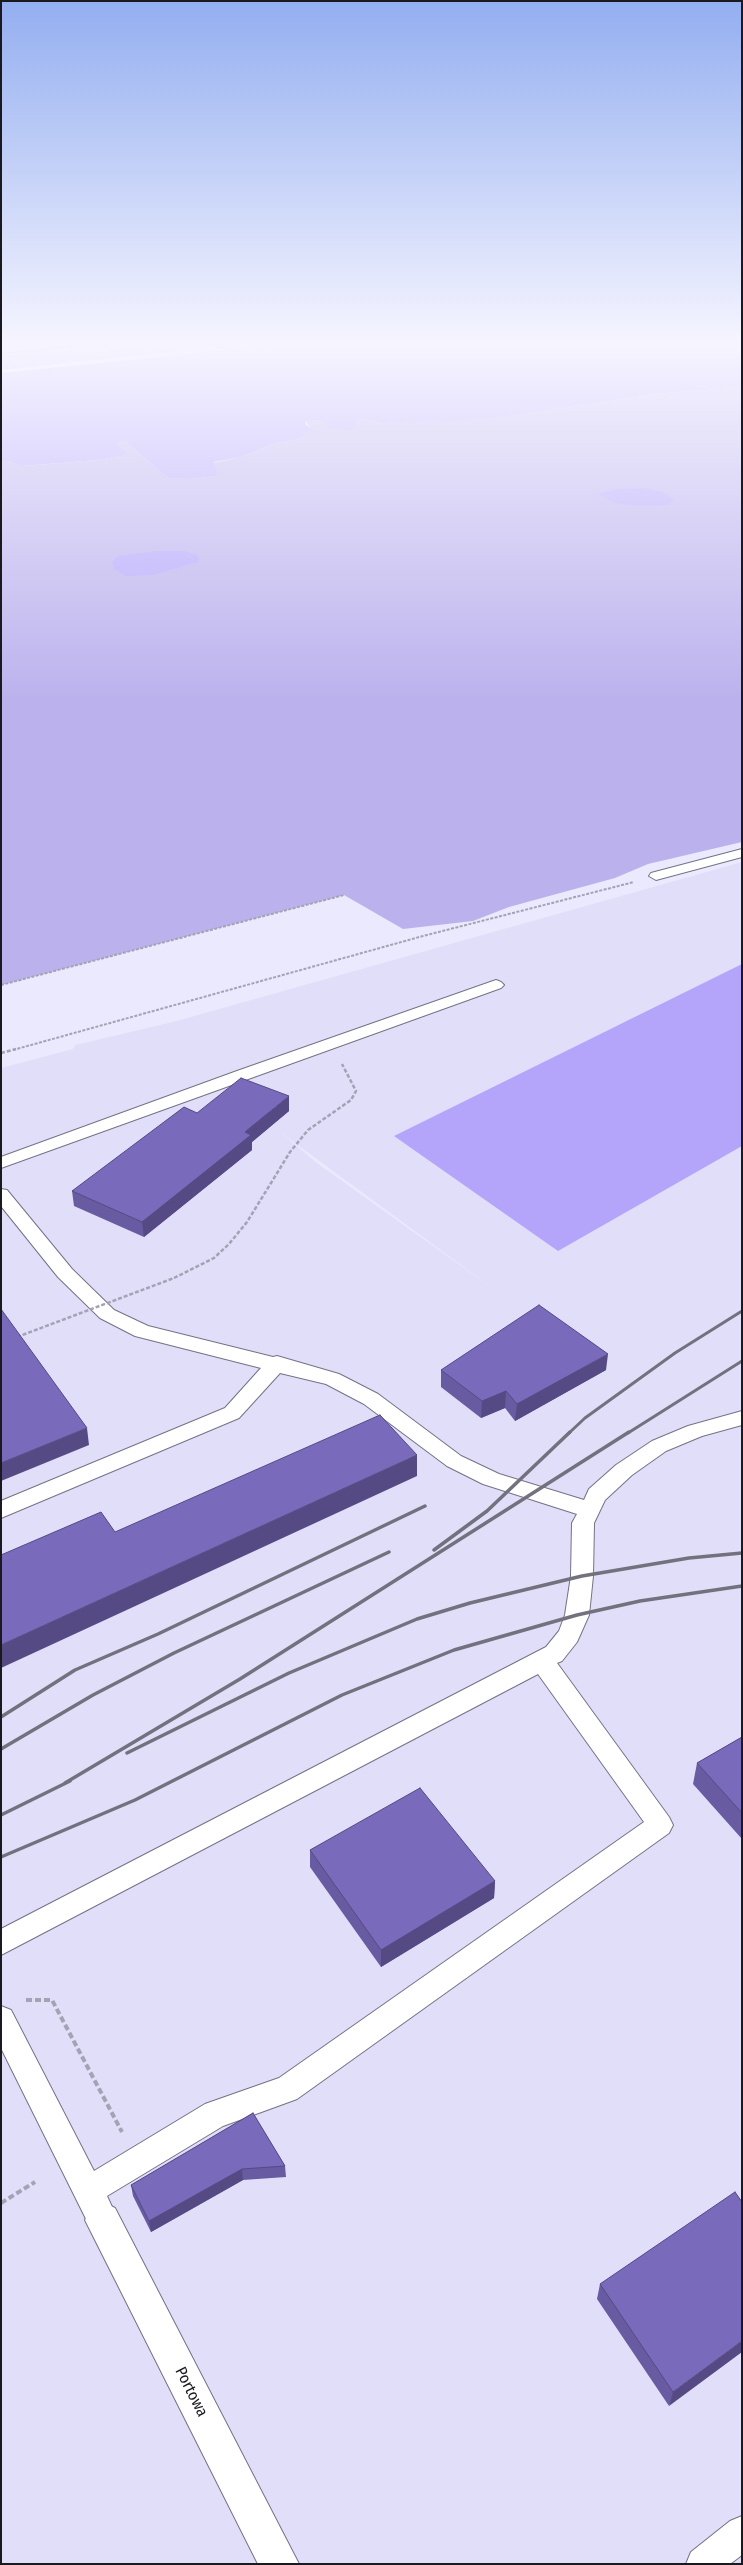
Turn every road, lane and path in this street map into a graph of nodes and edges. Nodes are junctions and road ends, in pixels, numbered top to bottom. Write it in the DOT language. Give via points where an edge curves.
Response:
graph roads {
  1 [pos="742,853"];
  2 [pos="656,876"];
  3 [pos="344,895"];
  4 [pos="1,984"];
  5 [pos="496,985"];
  6 [pos="326,1044"];
  7 [pos="1,1054"];
  8 [pos="1,1163"];
  9 [pos="1,1194"];
  10 [pos="13,1338"];
  11 [pos="277,1363"];
  12 [pos="742,1418"];
  13 [pos="1,1510"];
  14 [pos="590,1510"];
  15 [pos="542,1661"];
  16 [pos="1,1943"];
  17 [pos="24,2000"];
  18 [pos="1,2019"];
  19 [pos="122,2132"];
  20 [pos="35,2182"];
  21 [pos="1,2203"];
  22 [pos="96,2205"];
  23 [pos="742,2533"];
  24 [pos="279,2564"];
  25 [pos="703,2564"];
  1 -- 2 [label="lane"];
  2 -- 7 [label="path" via="424,936"];
  3 -- 4 [label="path"];
  5 -- 6 [label="lane"];
  6 -- 8 [label="lane"];
  6 -- 10 [label="path, bridge" via="343,1066 356,1091 351,1100 308,1130 290,1152 247,1222 229,1244 214,1258 190,1272"];
  9 -- 11 [label="lane" via="65,1273 107,1314 142,1331"];
  11 -- 13 [label="lane" via="232,1412"];
  11 -- 14 [label="lane" via="332,1378 371,1399 454,1461 491,1479"];
  12 -- 14 [label="lane" via="695,1431 659,1446 624,1470 597,1495"];
  14 -- 15 [label="lane" via="583,1523 582,1576 577,1615 569,1636 554,1654"];
  15 -- 16 [label="lane"];
  15 -- 22 [label="lane" via="660,1825 287,2089 215,2114"];
  17 -- 19 [label="path" via="52,2000"];
  18 -- 22 [label="lane"];
  20 -- 21 [label="path"];
  22 -- 24 [label="street, Portowa"];
  23 -- 25 [label="lane"];
}
